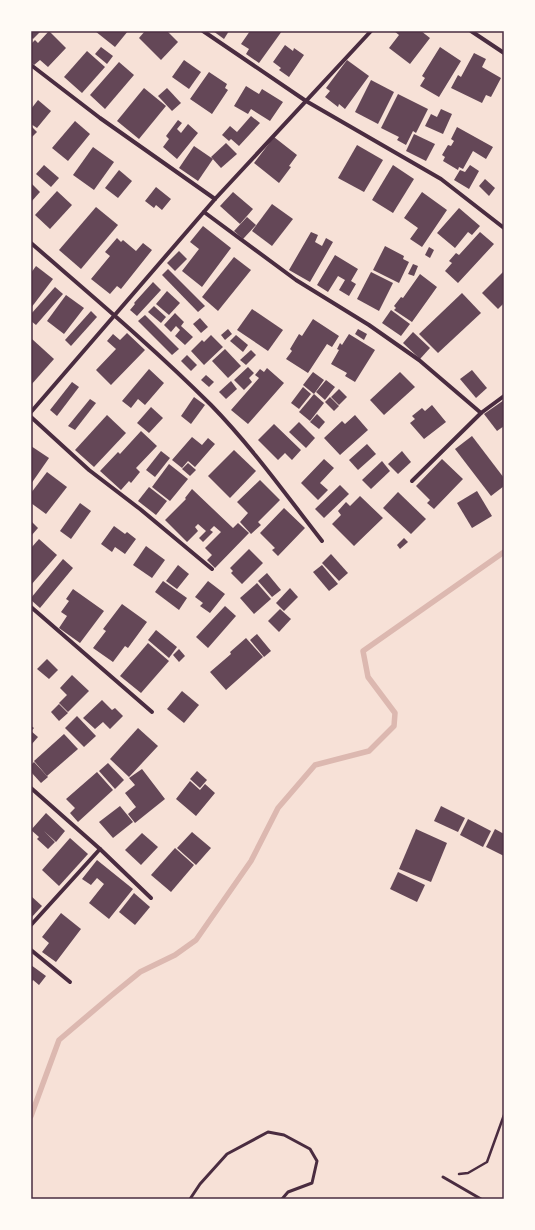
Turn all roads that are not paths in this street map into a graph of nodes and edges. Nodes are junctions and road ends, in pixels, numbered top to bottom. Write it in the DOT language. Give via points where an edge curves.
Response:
graph roads {
  1 [pos="203,31"];
  2 [pos="370,31"];
  3 [pos="471,31"];
  4 [pos="504,53"];
  5 [pos="31,65"];
  6 [pos="306,101"];
  7 [pos="215,199"];
  8 [pos="204,212"];
  9 [pos="504,228"];
  10 [pos="31,243"];
  11 [pos="114,314"];
  12 [pos="504,396"];
  13 [pos="31,412"];
  14 [pos="481,413"];
  15 [pos="31,417"];
  16 [pos="412,481"];
  17 [pos="322,541"];
  18 [pos="212,569"];
  19 [pos="31,607"];
  20 [pos="152,712"];
  21 [pos="31,788"];
  22 [pos="100,849"];
  23 [pos="151,898"];
  24 [pos="31,925"];
  25 [pos="31,950"];
  26 [pos="70,982"];
  27 [pos="443,1177"];
  28 [pos="190,1199"];
  29 [pos="282,1199"];
  30 [pos="481,1199"];
  1 -- 6 [label="street"];
  2 -- 6 [label="street"];
  3 -- 4 [label="street"];
  5 -- 7 [label="street" via="100,118"];
  6 -- 7 [label="street"];
  6 -- 9 [label="street" via="441,179"];
  7 -- 8 [label="street"];
  8 -- 11 [label="street"];
  8 -- 14 [label="street" via="296,280 369,325 419,360"];
  10 -- 11 [label="street"];
  11 -- 13 [label="street"];
  11 -- 17 [label="street" via="211,405 236,432"];
  12 -- 14 [label="street"];
  14 -- 16 [label="street"];
  15 -- 18 [label="street" via="89,470"];
  19 -- 20 [label="street"];
  21 -- 22 [label="street"];
  22 -- 23 [label="street"];
  22 -- 24 [label="street"];
  25 -- 26 [label="street"];
  27 -- 30 [label="lane"];
  28 -- 29 [label="lane" via="227,1154 268,1132 284,1134 310,1149 317,1161 312,1183 288,1192"];
}
